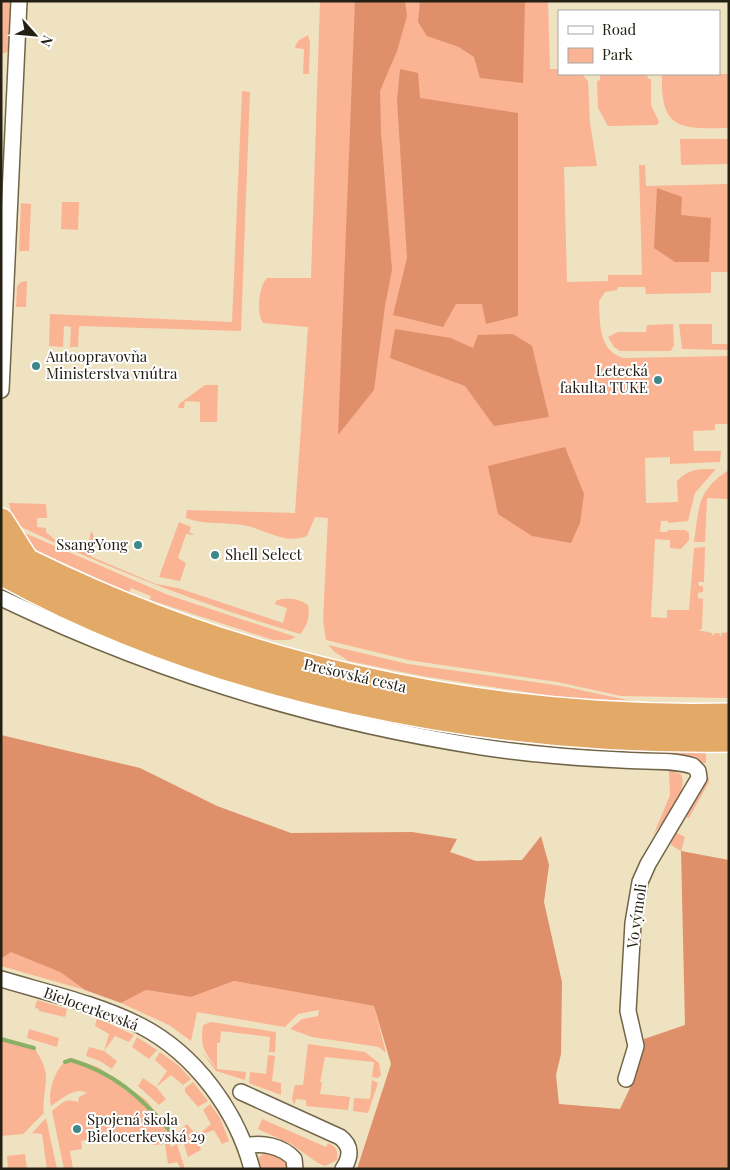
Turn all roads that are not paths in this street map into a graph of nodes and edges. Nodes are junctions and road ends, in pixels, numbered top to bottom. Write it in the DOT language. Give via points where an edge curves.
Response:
graph roads {
  1 [pos="19,1"];
  2 [pos="1,390"];
  3 [pos="1,521"];
  4 [pos="1,548"];
  5 [pos="27,561"];
  6 [pos="1,572"];
  7 [pos="1,598"];
  8 [pos="729,716"];
  9 [pos="729,739"];
  10 [pos="1,979"];
  11 [pos="626,1079"];
  12 [pos="241,1092"];
  13 [pos="246,1146"];
  14 [pos="252,1169"];
  15 [pos="295,1169"];
  16 [pos="343,1169"];
  1 -- 2 [label="street"];
  3 -- 5 [label="highway"];
  4 -- 5 [label="highway, Prešovská cesta"];
  5 -- 8 [label="highway, Prešovská cesta" via="97,594 208,636 267,655 368,680 453,697 551,710 625,715"];
  6 -- 9 [label="highway, Prešovská cesta" via="78,610 175,648 347,699 448,719 541,732 614,738"];
  7 -- 11 [label="street, Vo výmoli" via="151,663 252,697 350,723 492,748 696,768 699,778 648,864 636,902 628,1011 636,1046"];
  10 -- 13 [label="street, Bielocerkevská" via="111,1012 152,1033 195,1068 237,1124"];
  12 -- 16 [label="street" via="346,1141 349,1158"];
  13 -- 14 [label="street, Bielocerkevská"];
  13 -- 15 [label="street" via="260,1143 284,1151 294,1159"];
}
